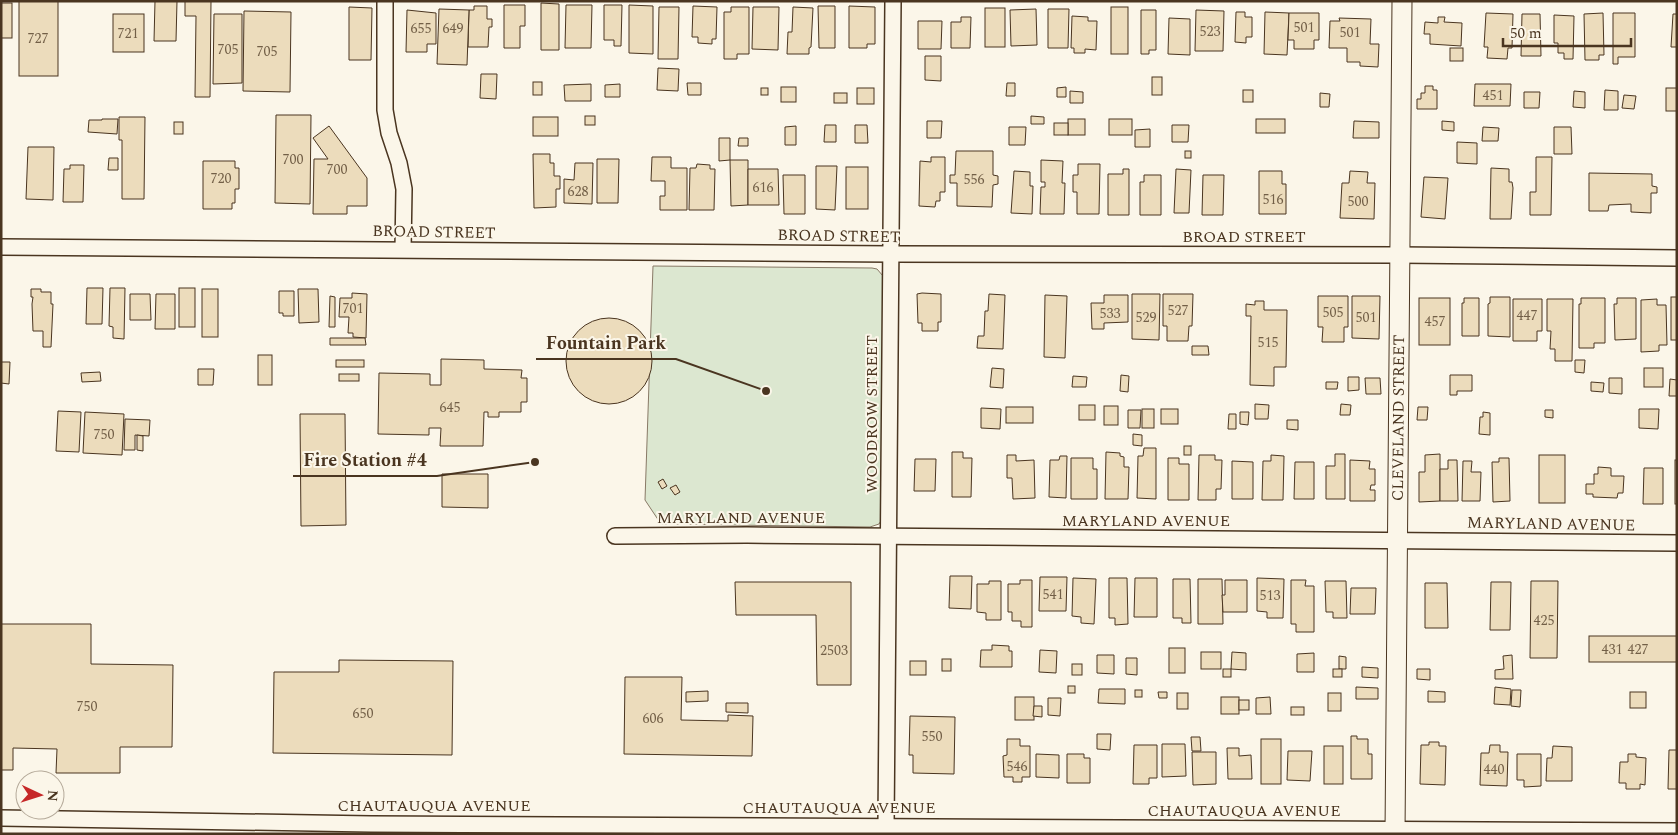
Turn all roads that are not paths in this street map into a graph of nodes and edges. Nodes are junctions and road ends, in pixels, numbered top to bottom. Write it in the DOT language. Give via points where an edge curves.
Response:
graph roads {
  1 [pos="385,1"];
  2 [pos="893,1"];
  3 [pos="1402,1"];
  4 [pos="1,247"];
  5 [pos="403,249"];
  6 [pos="890,254"];
  7 [pos="1400,255"];
  8 [pos="1677,258"];
  9 [pos="615,536"];
  10 [pos="888,536"];
  11 [pos="1397,540"];
  12 [pos="1677,543"];
  13 [pos="1,818"];
  14 [pos="886,826"];
  15 [pos="1395,831"];
  16 [pos="1677,831"];
  1 -- 5 [label="street" via="385,110 404,189"];
  2 -- 6 [label="street, WOODROW STREET"];
  3 -- 7 [label="street, CLEVELAND STREET"];
  4 -- 5 [label="street, BROAD STREET"];
  5 -- 6 [label="street, BROAD STREET"];
  6 -- 7 [label="street, BROAD STREET"];
  6 -- 10 [label="street, WOODROW STREET"];
  7 -- 8 [label="street, BROAD STREET"];
  7 -- 11 [label="street, CLEVELAND STREET"];
  9 -- 10 [label="street, MARYLAND AVENUE"];
  10 -- 11 [label="street, MARYLAND AVENUE"];
  10 -- 14 [label="street, WOODROW STREET"];
  11 -- 12 [label="street, MARYLAND AVENUE"];
  11 -- 15 [label="street, CLEVELAND STREET"];
  13 -- 14 [label="street, CHAUTAUQUA AVENUE" via="371,824"];
  14 -- 15 [label="street, CHAUTAUQUA AVENUE"];
  15 -- 16 [label="street, CHAUTAUQUA AVENUE"];
}
